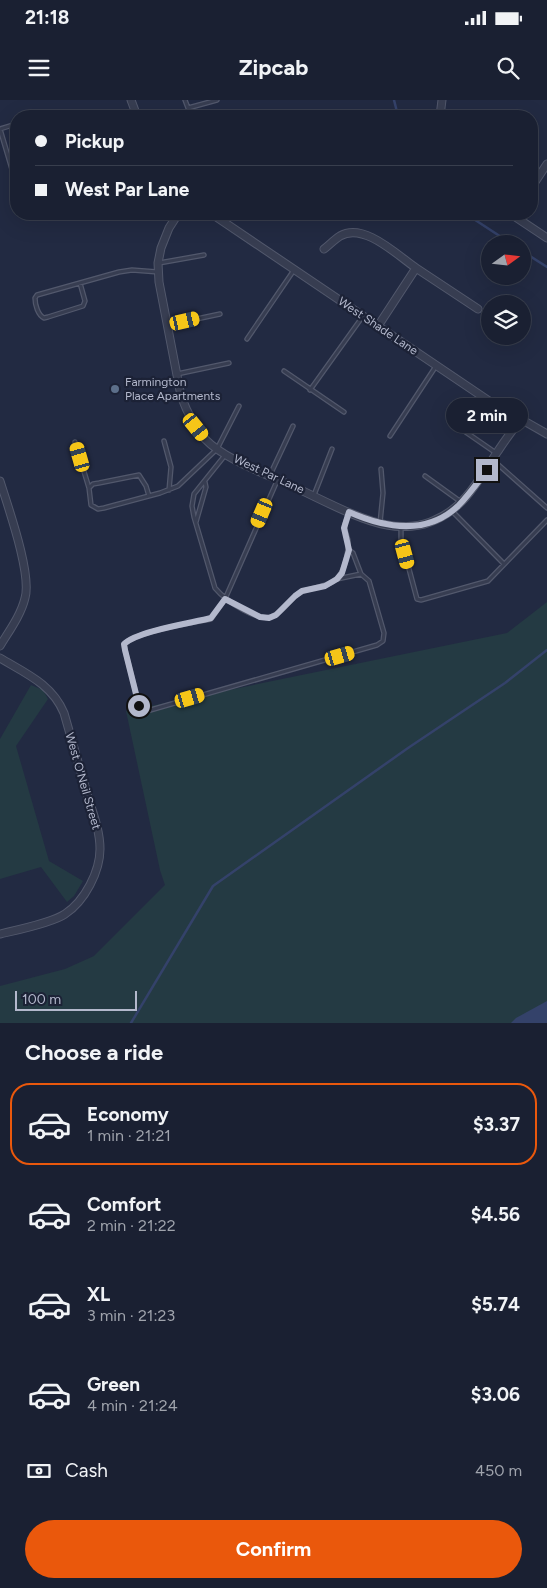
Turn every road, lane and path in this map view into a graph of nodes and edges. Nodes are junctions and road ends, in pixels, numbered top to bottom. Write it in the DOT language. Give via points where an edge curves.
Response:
graph roads {
  1 [pos="185,100"];
  2 [pos="217,100"];
  3 [pos="10,126"];
  4 [pos="10,162"];
  5 [pos="547,164"];
  6 [pos="538,178"];
  7 [pos="174,220"];
  8 [pos="522,220"];
  9 [pos="224,221"];
  10 [pos="547,238"];
  11 [pos="324,249"];
  12 [pos="204,255"];
  13 [pos="158,263"];
  14 [pos="416,268"];
  15 [pos="294,269"];
  16 [pos="158,272"];
  17 [pos="80,283"];
  18 [pos="478,309"];
  19 [pos="220,314"];
  20 [pos="363,316"];
  21 [pos="167,325"];
  22 [pos="378,326"];
  23 [pos="247,338"];
  24 [pos="229,363"];
  25 [pos="437,365"];
  26 [pos="284,371"];
  27 [pos="177,374"];
  28 [pos="310,390"];
  29 [pos="239,406"];
  30 [pos="344,412"];
  31 [pos="520,420"];
  32 [pos="454,424"];
  33 [pos="293,426"];
  34 [pos="547,434"];
  35 [pos="390,436"];
  36 [pos="164,441"];
  37 [pos="75,442"];
  38 [pos="216,449"];
  39 [pos="332,449"];
  40 [pos="226,454"];
  41 [pos="495,456"];
  42 [pos="381,469"];
  43 [pos="426,476"];
  44 [pos="274,477"];
  45 [pos="0,481"];
  46 [pos="204,482"];
  47 [pos="89,488"];
  48 [pos="169,490"];
  49 [pos="148,496"];
  50 [pos="314,496"];
  51 [pos="462,502"];
  52 [pos="547,508"];
  53 [pos="451,511"];
  54 [pos="349,512"];
  55 [pos="547,520"];
  56 [pos="380,523"];
  57 [pos="196,524"];
  58 [pos="401,526"];
  59 [pos="349,550"];
  60 [pos="504,564"];
  61 [pos="361,574"];
  62 [pos="337,579"];
  63 [pos="225,599"];
  64 [pos="0,646"];
  65 [pos="0,658"];
  66 [pos="0,934"];
  1 -- 2 [label="lane" via="188,108"];
  3 -- 4 [label="lane" via="0,128"];
  5 -- 6 [label="street"];
  7 -- 13 [label="street, West Par Lane"];
  8 -- 10 [label="street"];
  9 -- 15 [label="street, West Shade Lane"];
  11 -- 14 [label="street" via="341,235 360,233"];
  12 -- 13 [label="lane"];
  13 -- 16 [label="street, West Par Lane"];
  14 -- 18 [label="street"];
  14 -- 22 [label="street"];
  15 -- 20 [label="street, West Shade Lane"];
  15 -- 23 [label="lane"];
  16 -- 17 [label="lane" via="132,270"];
  16 -- 21 [label="street, West Par Lane"];
  17 -- 17 [label="lane" via="37,295 35,301 39,314 44,318 83,306 85,301"];
  19 -- 21 [label="lane"];
  20 -- 22 [label="street, West Shade Lane"];
  20 -- 28 [label="lane"];
  21 -- 27 [label="street, West Par Lane"];
  22 -- 25 [label="street, West Shade Lane"];
  24 -- 27 [label="lane"];
  25 -- 31 [label="street, West Shade Lane"];
  25 -- 35 [label="lane"];
  26 -- 28 [label="lane"];
  27 -- 38 [label="street, West Par Lane" via="187,412 200,433"];
  28 -- 30 [label="lane"];
  29 -- 38 [label="lane"];
  31 -- 34 [label="street, West Shade Lane"];
  31 -- 41 [label="street, West Par Lane"];
  32 -- 41 [label="lane"];
  33 -- 44 [label="lane"];
  36 -- 48 [label="lane" via="171,467"];
  37 -- 47 [label="lane"];
  38 -- 40 [label="street, West Par Lane"];
  38 -- 48 [label="lane" via="178,486"];
  39 -- 50 [label="lane"];
  40 -- 44 [label="street, West Par Lane"];
  40 -- 46 [label="lane"];
  41 -- 51 [label="street, West Par Lane"];
  41 -- 52 [label="lane"];
  42 -- 56 [label="lane"];
  43 -- 51 [label="lane"];
  44 -- 50 [label="street, West Par Lane"];
  44 -- 63 [label="lane"];
  45 -- 64 [label="street" via="24,566 27,589 20,612"];
  46 -- 57 [label="lane" via="206,487"];
  46 -- 57 [label="lane" via="194,494 192,506"];
  47 -- 49 [label="lane" via="99,482 139,475"];
  47 -- 49 [label="lane" via="91,505 98,509"];
  48 -- 49 [label="lane"];
  50 -- 54 [label="street, West Par Lane"];
  51 -- 53 [label="street, West Par Lane"];
  53 -- 58 [label="street, West Par Lane" via="421,525"];
  53 -- 60 [label="lane"];
  54 -- 56 [label="street, West Par Lane"];
  54 -- 59 [label="lane" via="344,528"];
  55 -- 60 [label="lane"];
  56 -- 58 [label="street, West Par Lane"];
  57 -- 63 [label="lane" via="215,588"];
  58 -- 60 [label="lane" via="401,539 417,599 488,582"];
  59 -- 61 [label="lane"];
  59 -- 62 [label="lane"];
  61 -- 62 [label="lane"];
  61 -- 63 [label="lane" via="369,581 383,626 383,641 377,645 142,710 124,644 140,635 211,618"];
  62 -- 63 [label="lane" via="325,586 302,591 269,618 260,617"];
  65 -- 66 [label="street, West O'Neil Street" via="43,684 59,700 99,836 96,871 82,897 66,914"];
}
